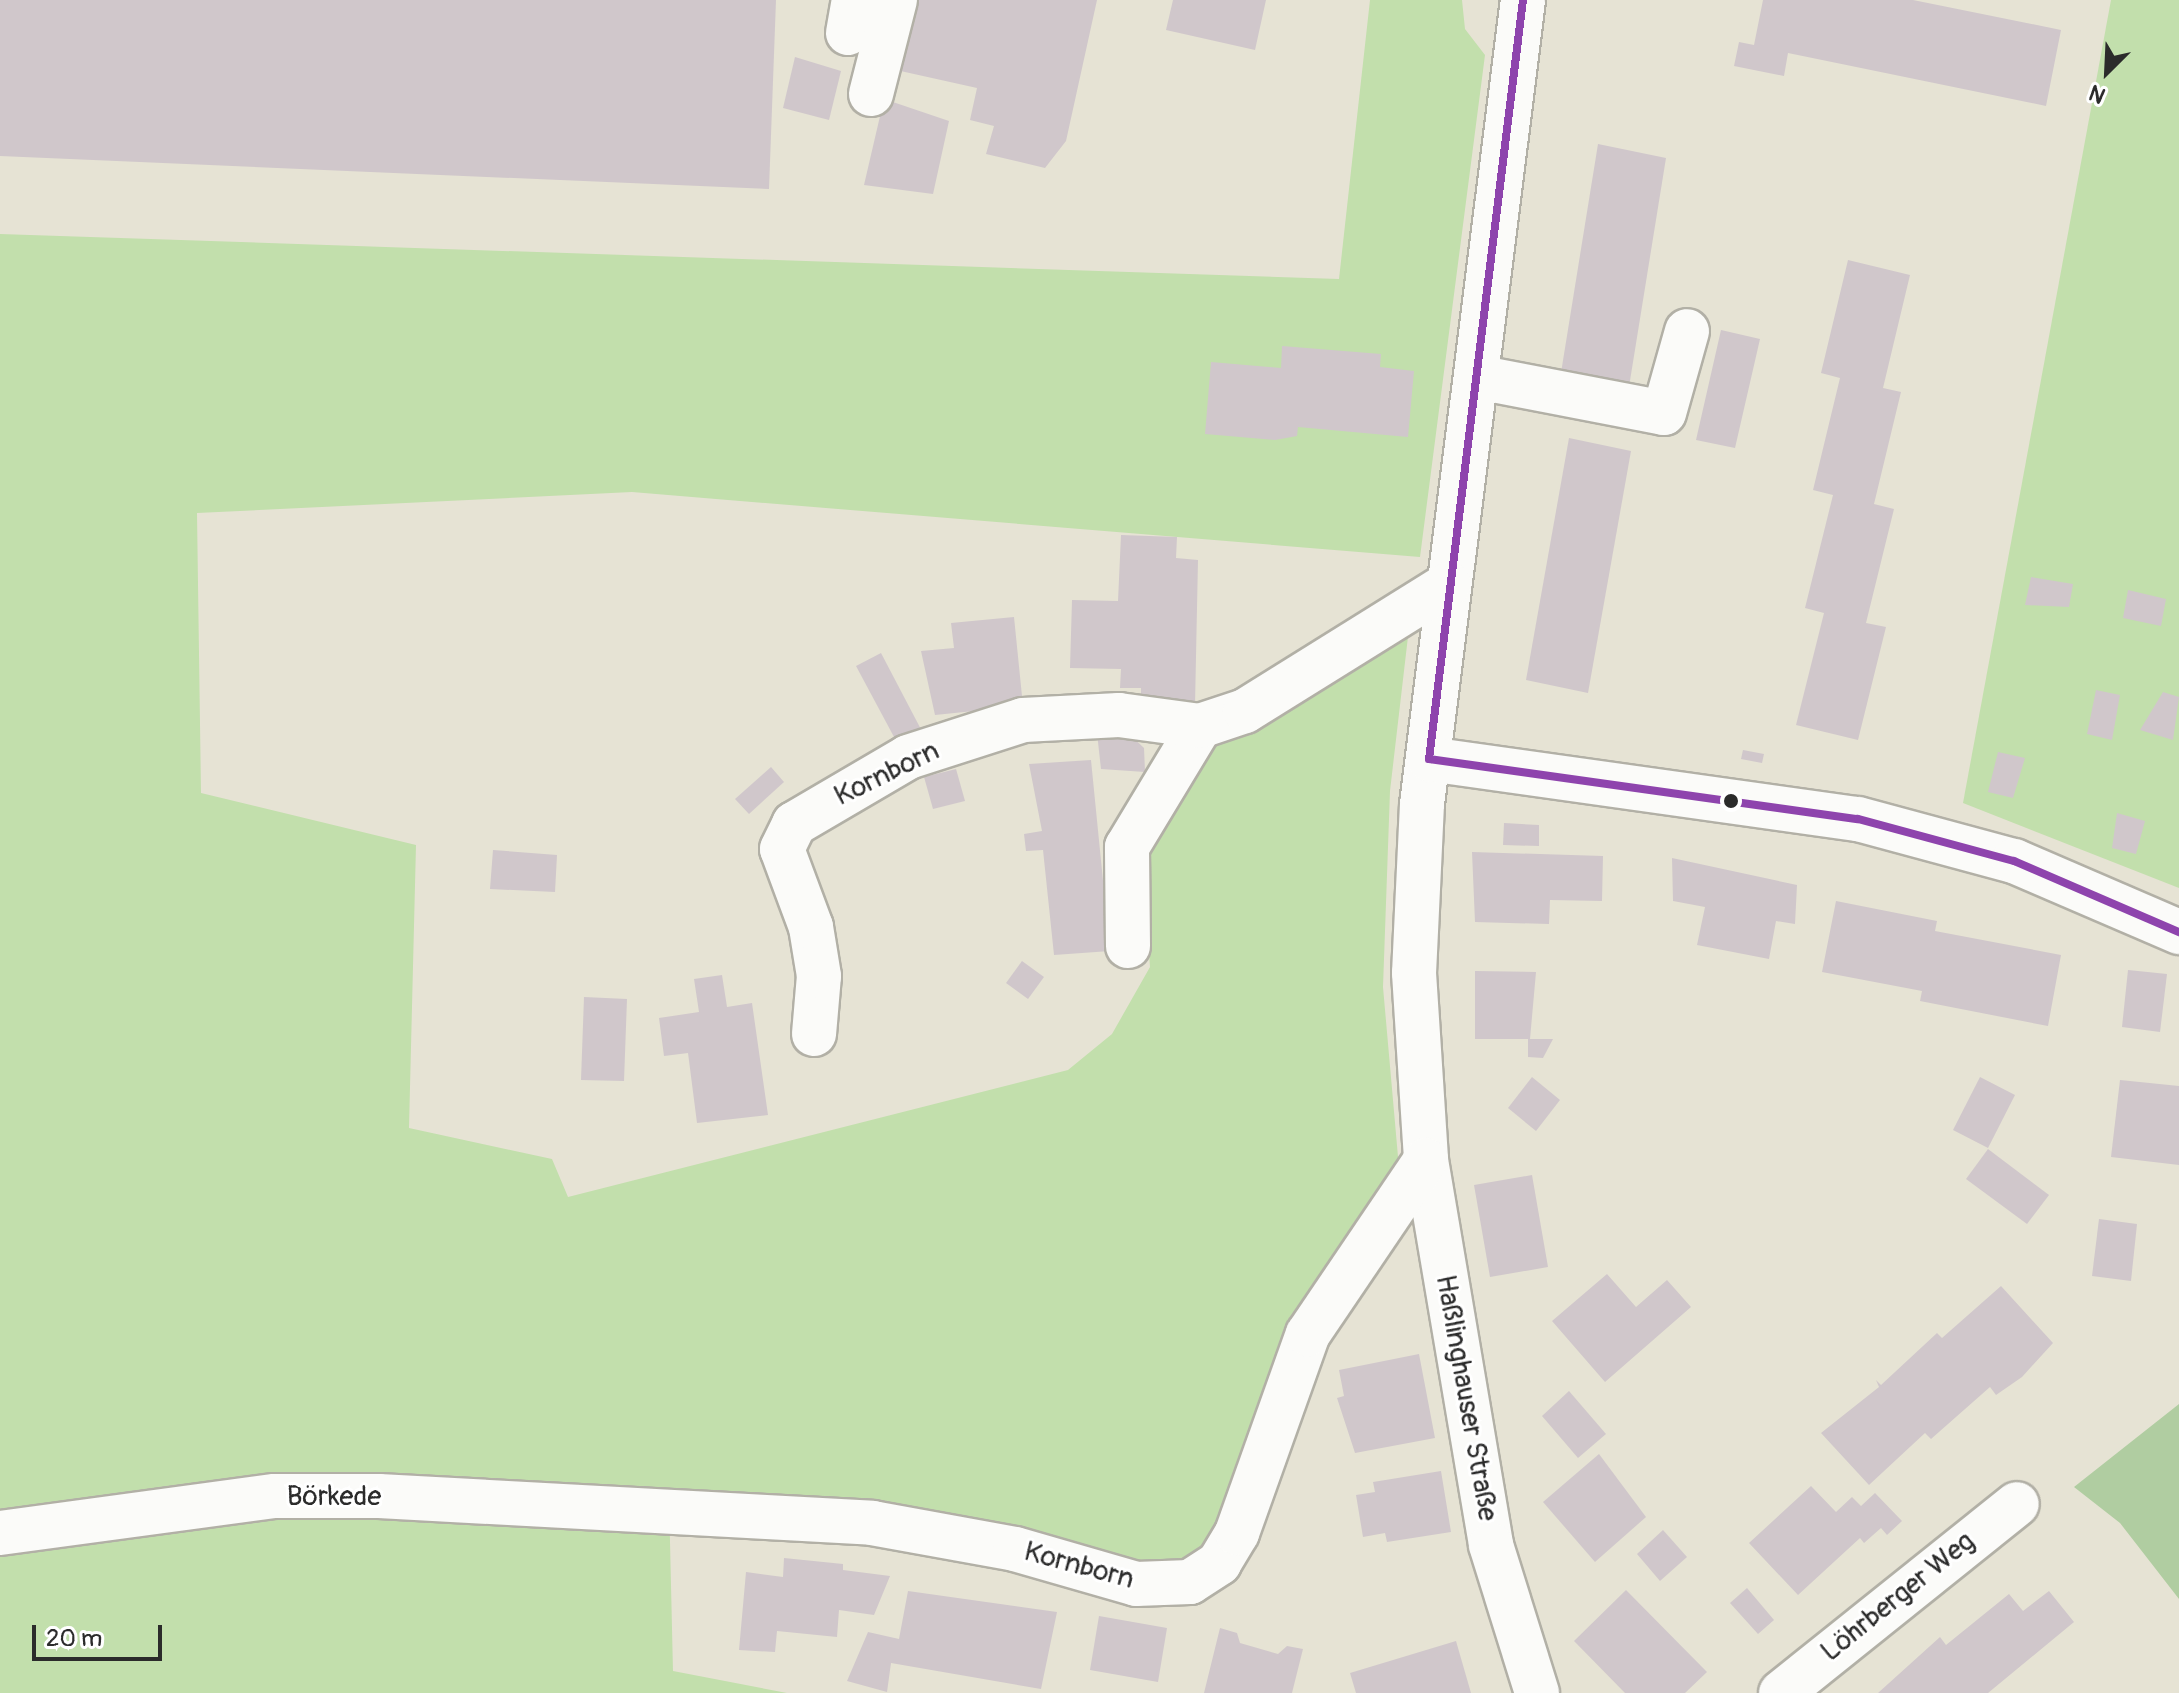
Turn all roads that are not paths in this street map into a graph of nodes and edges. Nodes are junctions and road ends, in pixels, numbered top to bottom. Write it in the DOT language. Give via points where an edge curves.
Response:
graph roads {
  1 [pos="895,0"];
  2 [pos="1523,0"];
  3 [pos="871,94"];
  4 [pos="1687,331"];
  5 [pos="1477,377"];
  6 [pos="1449,584"];
  7 [pos="1200,726"];
  8 [pos="1429,759"];
  9 [pos="2179,932"];
  10 [pos="1128,946"];
  11 [pos="814,1034"];
  12 [pos="1426,1160"];
  13 [pos="2017,1504"];
  14 [pos="670,1513"];
  15 [pos="0,1533"];
  16 [pos="1537,1693"];
  17 [pos="1781,1693"];
  1 -- 3 [label="street"];
  2 -- 5 [label="street, Haßlinghauser Straße"];
  4 -- 5 [label="street" via="1664,413"];
  5 -- 6 [label="street, Haßlinghauser Straße"];
  6 -- 7 [label="street, Kornborn" via="1245,711"];
  6 -- 8 [label="street, Haßlinghauser Straße"];
  7 -- 10 [label="street" via="1127,847"];
  7 -- 11 [label="street, Kornborn" via="1119,715 1023,720 908,757 794,824 782,849 811,927 819,976"];
  8 -- 9 [label="street" via="1858,819 2014,861"];
  8 -- 12 [label="street, Haßlinghauser Straße" via="1414,973"];
  12 -- 14 [label="street, Kornborn" via="1308,1334 1237,1533 1219,1563 1190,1582 1136,1584 1015,1549 872,1523"];
  12 -- 16 [label="street, Haßlinghauser Straße" via="1491,1545"];
  13 -- 17 [label="street, Löhrberger Weg"];
  14 -- 15 [label="street, Börkede" via="275,1496"];
}
